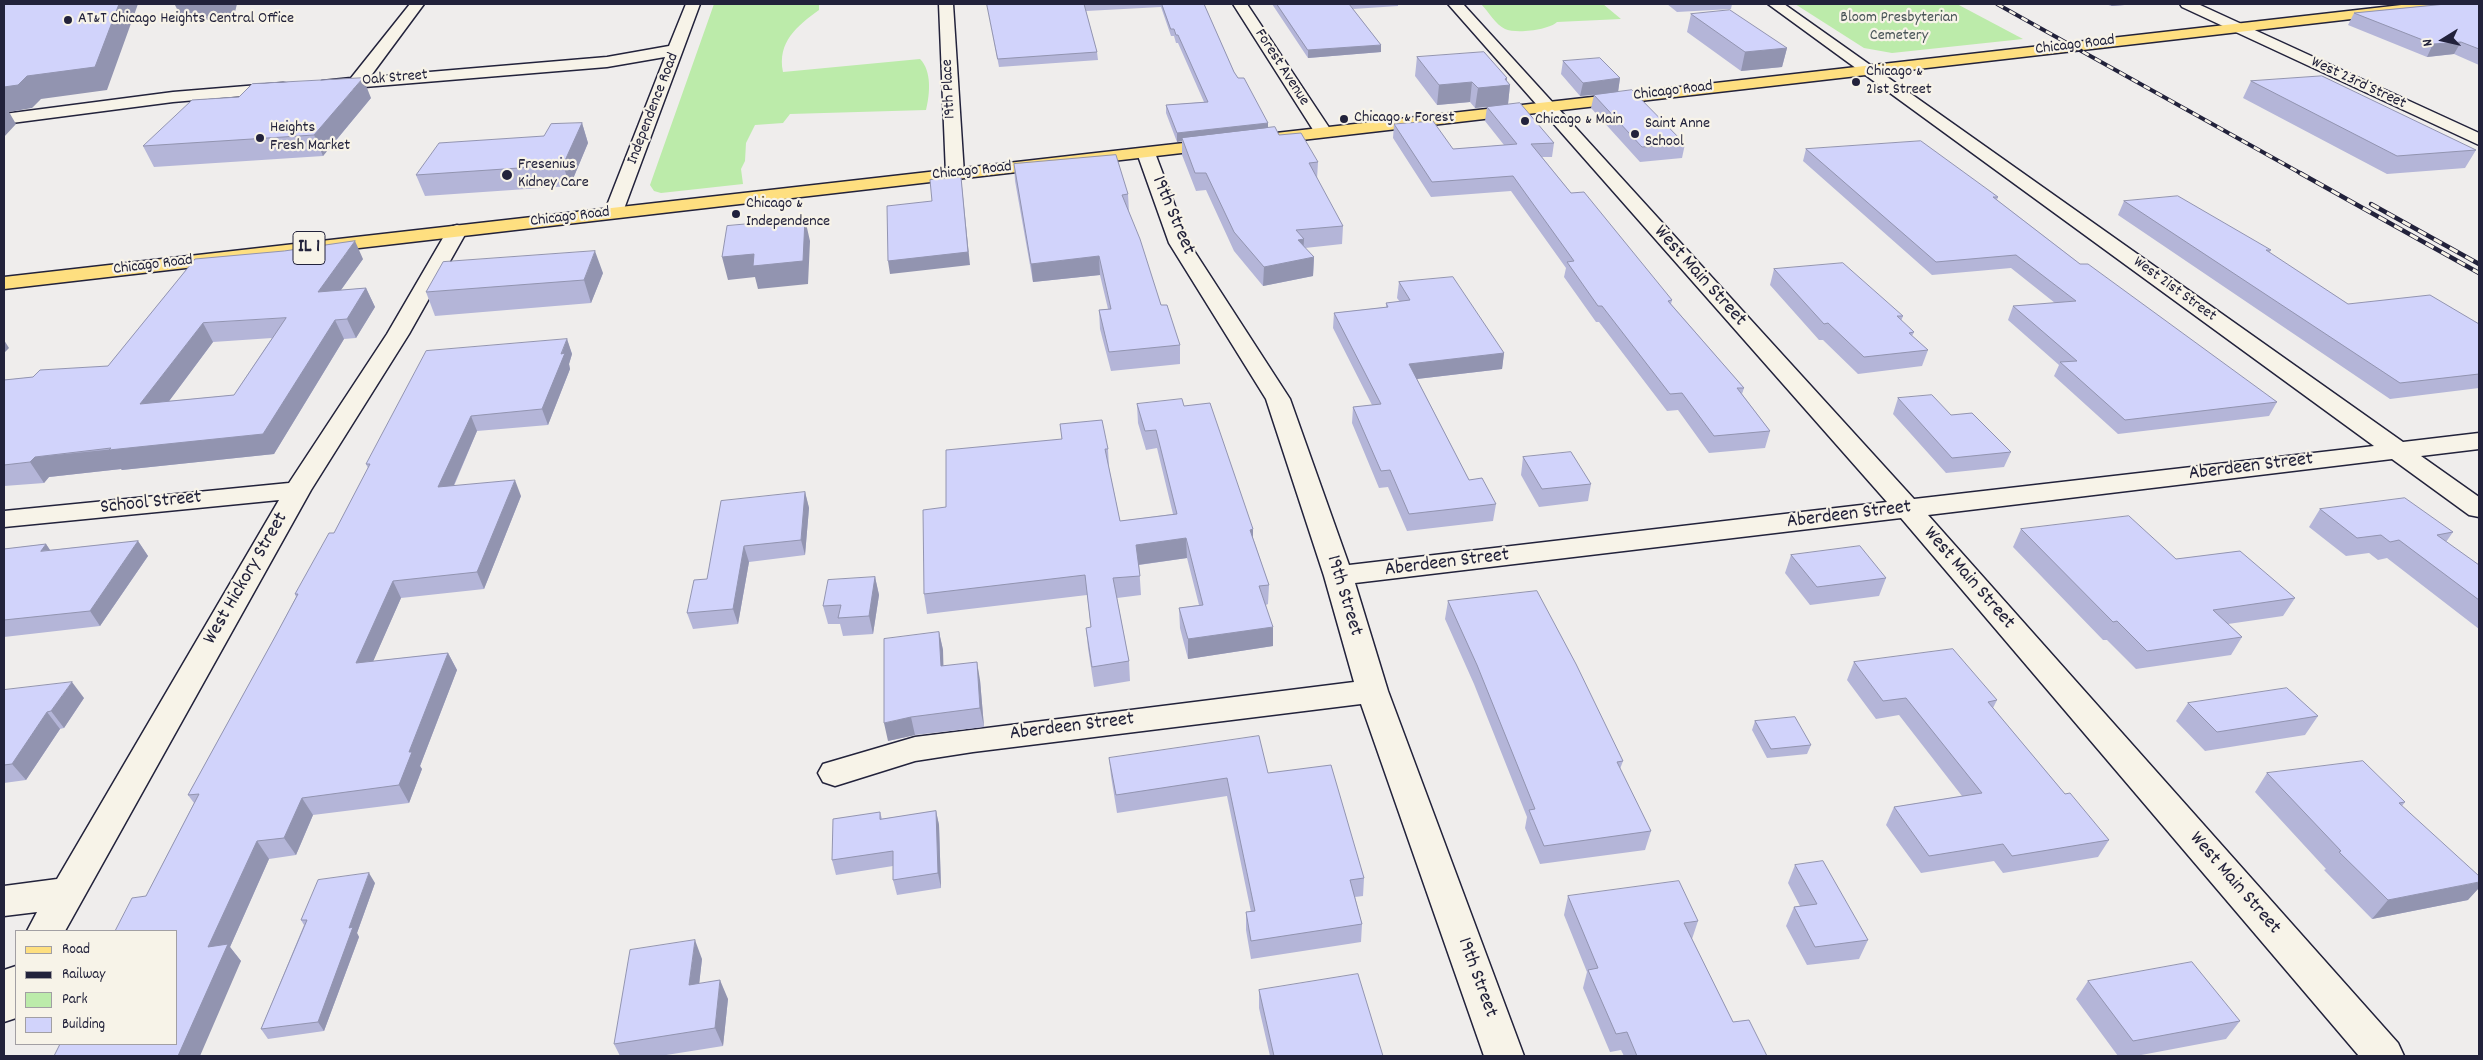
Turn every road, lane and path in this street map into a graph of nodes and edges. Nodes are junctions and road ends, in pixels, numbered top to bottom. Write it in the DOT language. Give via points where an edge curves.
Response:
graph roads {
  1 [pos="417,4"];
  2 [pos="693,4"];
  3 [pos="946,4"];
  4 [pos="1240,4"];
  5 [pos="1455,4"];
  6 [pos="1775,4"];
  7 [pos="2187,4"];
  8 [pos="2447,4"];
  9 [pos="2238,28"];
  10 [pos="674,58"];
  11 [pos="1869,70"];
  12 [pos="357,82"];
  13 [pos="1547,107"];
  14 [pos="4,119"];
  15 [pos="1323,132"];
  16 [pos="1254,140"];
  17 [pos="2479,140"];
  18 [pos="1234,142"];
  19 [pos="1146,153"];
  20 [pos="955,174"];
  21 [pos="614,213"];
  22 [pos="457,231"];
  23 [pos="4,283"];
  24 [pos="2479,441"];
  25 [pos="2396,450"];
  26 [pos="298,490"];
  27 [pos="2479,509"];
  28 [pos="1908,510"];
  29 [pos="4,519"];
  30 [pos="1338,576"];
  31 [pos="1372,691"];
  32 [pos="835,773"];
  33 [pos="68,893"];
  34 [pos="4,901"];
  35 [pos="47,930"];
  36 [pos="15,985"];
  37 [pos="4,1005"];
  38 [pos="1504,1056"];
  39 [pos="2384,1056"];
  1 -- 12 [label="street"];
  2 -- 10 [label="street, Independence Road"];
  3 -- 20 [label="street, 19th Place"];
  4 -- 15 [label="street, Forest Avenue"];
  5 -- 13 [label="street, West Main Street"];
  6 -- 11 [label="street, West 21st Street"];
  7 -- 9 [label="street, West 23rd Street"];
  8 -- 9 [label="main road, Chicago Road"];
  9 -- 11 [label="main road, Chicago Road"];
  9 -- 17 [label="street, West 23rd Street"];
  10 -- 12 [label="street, Oak Street"];
  10 -- 21 [label="street, Independence Road"];
  11 -- 13 [label="main road, Chicago Road"];
  11 -- 25 [label="street, West 21st Street"];
  12 -- 14 [label="street, Oak Street" via="173,97"];
  13 -- 15 [label="main road, Chicago Road"];
  13 -- 28 [label="street, West Main Street"];
  15 -- 16 [label="main road, Chicago Road"];
  18 -- 19 [label="main road, Chicago Road / IL 1"];
  19 -- 20 [label="main road, Chicago Road / IL 1"];
  19 -- 30 [label="street, 19th Street" via="1179,243 1278,399"];
  20 -- 21 [label="main road, Chicago Road / IL 1"];
  21 -- 22 [label="main road, Chicago Road / IL 1"];
  22 -- 23 [label="main road, Chicago Road / IL 1"];
  22 -- 26 [label="street, West Hickory Street" via="398,334"];
  24 -- 25 [label="street, Aberdeen Street"];
  25 -- 27 [label="street, West 21st Street"];
  25 -- 28 [label="street, Aberdeen Street"];
  26 -- 29 [label="street, School Street"];
  26 -- 33 [label="street, West Hickory Street"];
  28 -- 30 [label="street, Aberdeen Street"];
  28 -- 39 [label="street, West Main Street"];
  30 -- 31 [label="street, 19th Street"];
  31 -- 32 [label="street, Aberdeen Street" via="916,749"];
  31 -- 38 [label="street, 19th Street"];
  33 -- 34 [label="street"];
  33 -- 35 [label="street, West Hickory Street"];
  36 -- 37 [label="street"];
}
